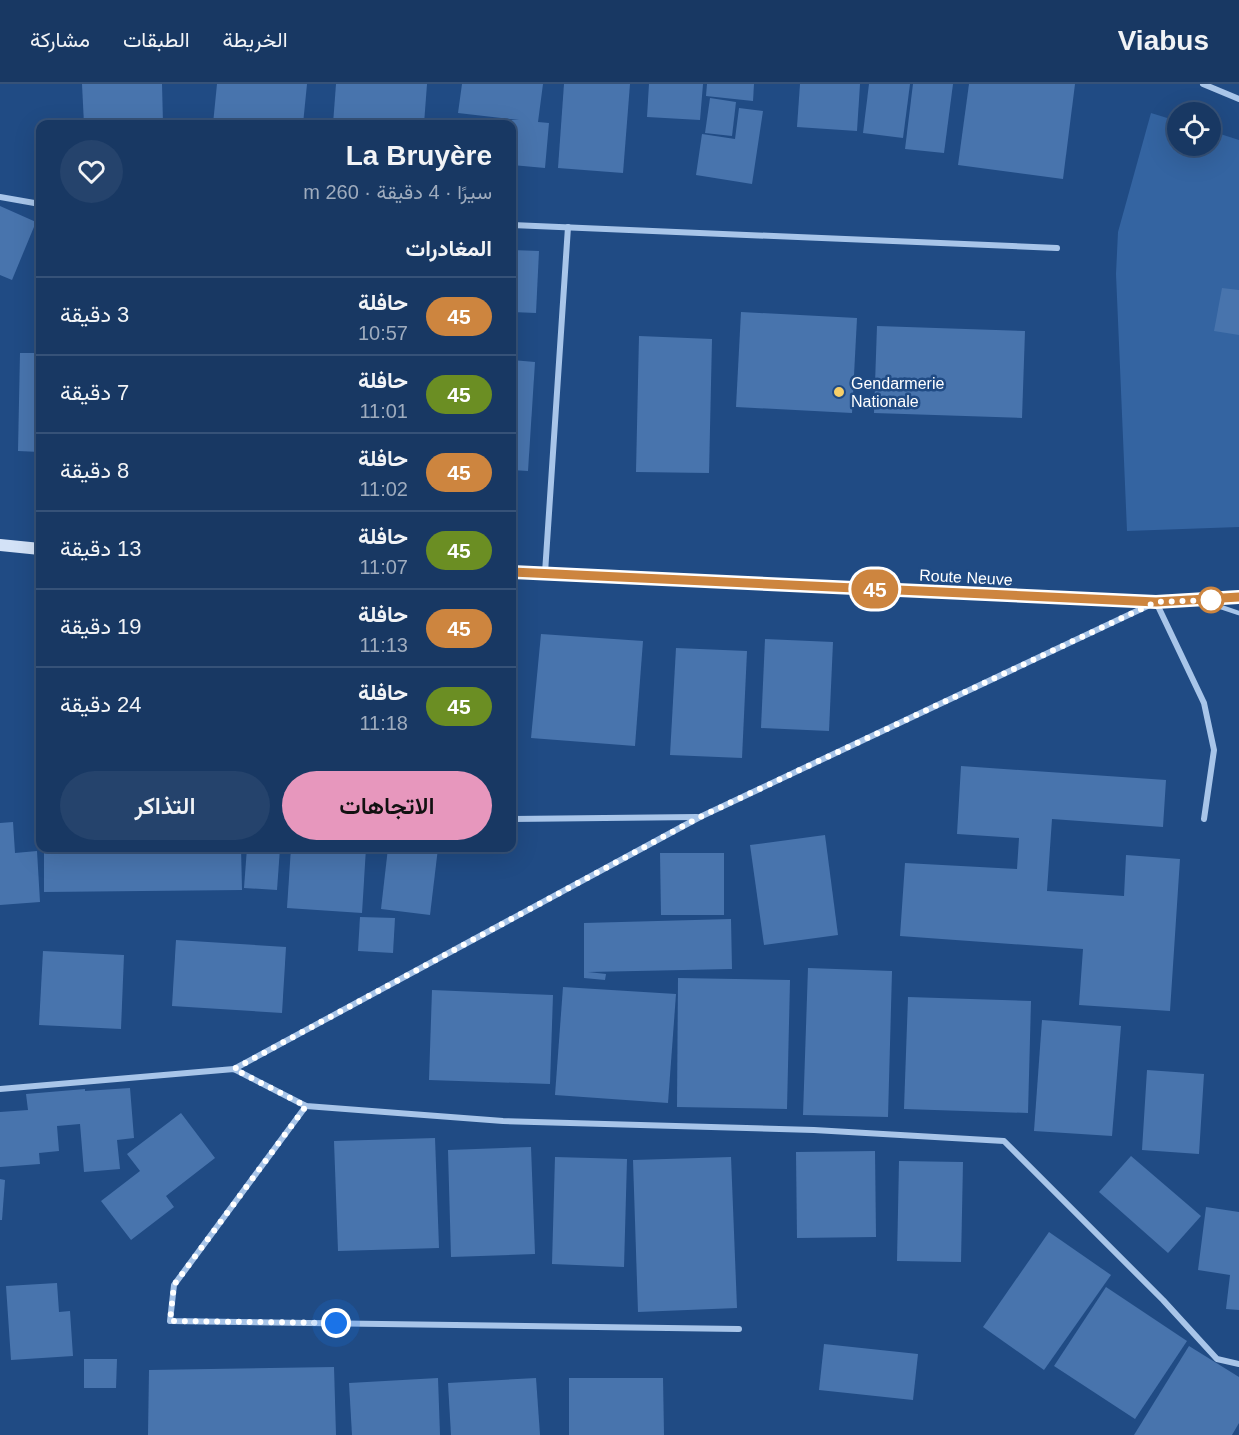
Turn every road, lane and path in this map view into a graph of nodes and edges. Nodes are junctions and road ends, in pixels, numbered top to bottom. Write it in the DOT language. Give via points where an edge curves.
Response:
graph roads {
  1 [pos="1203,84"];
  2 [pos="1239,99"];
  3 [pos="0,197"];
  4 [pos="36,203"];
  5 [pos="516,225"];
  6 [pos="568,227"];
  7 [pos="1057,248"];
  8 [pos="0,546"];
  9 [pos="36,549"];
  10 [pos="516,572"];
  11 [pos="545,573"];
  12 [pos="1239,597"];
  13 [pos="1201,601"];
  14 [pos="1156,602"];
  15 [pos="1239,613"];
  16 [pos="700,817"];
  17 [pos="516,819"];
  18 [pos="1204,819"];
  19 [pos="234,1069"];
  20 [pos="0,1089"];
  21 [pos="306,1106"];
  22 [pos="740,1329"];
  23 [pos="1239,1364"];
  1 -- 2 [label="street"];
  3 -- 4 [label="street"];
  5 -- 6 [label="street"];
  6 -- 7 [label="street"];
  6 -- 11 [label="street"];
  8 -- 9 [label="main road"];
  10 -- 11 [label="main road, Route Neuve"];
  11 -- 14 [label="main road, Route Neuve"];
  12 -- 13 [label="main road, Route Neuve"];
  13 -- 14 [label="main road, Route Neuve"];
  13 -- 15 [label="lane"];
  14 -- 16 [label="street"];
  14 -- 18 [label="street" via="1204,703 1214,750"];
  16 -- 17 [label="street"];
  16 -- 19 [label="street"];
  19 -- 20 [label="street"];
  19 -- 21 [label="street"];
  21 -- 22 [label="street" via="174,1285 170,1321"];
  21 -- 23 [label="street" via="503,1121 814,1130 1004,1141 1217,1359"];
}
